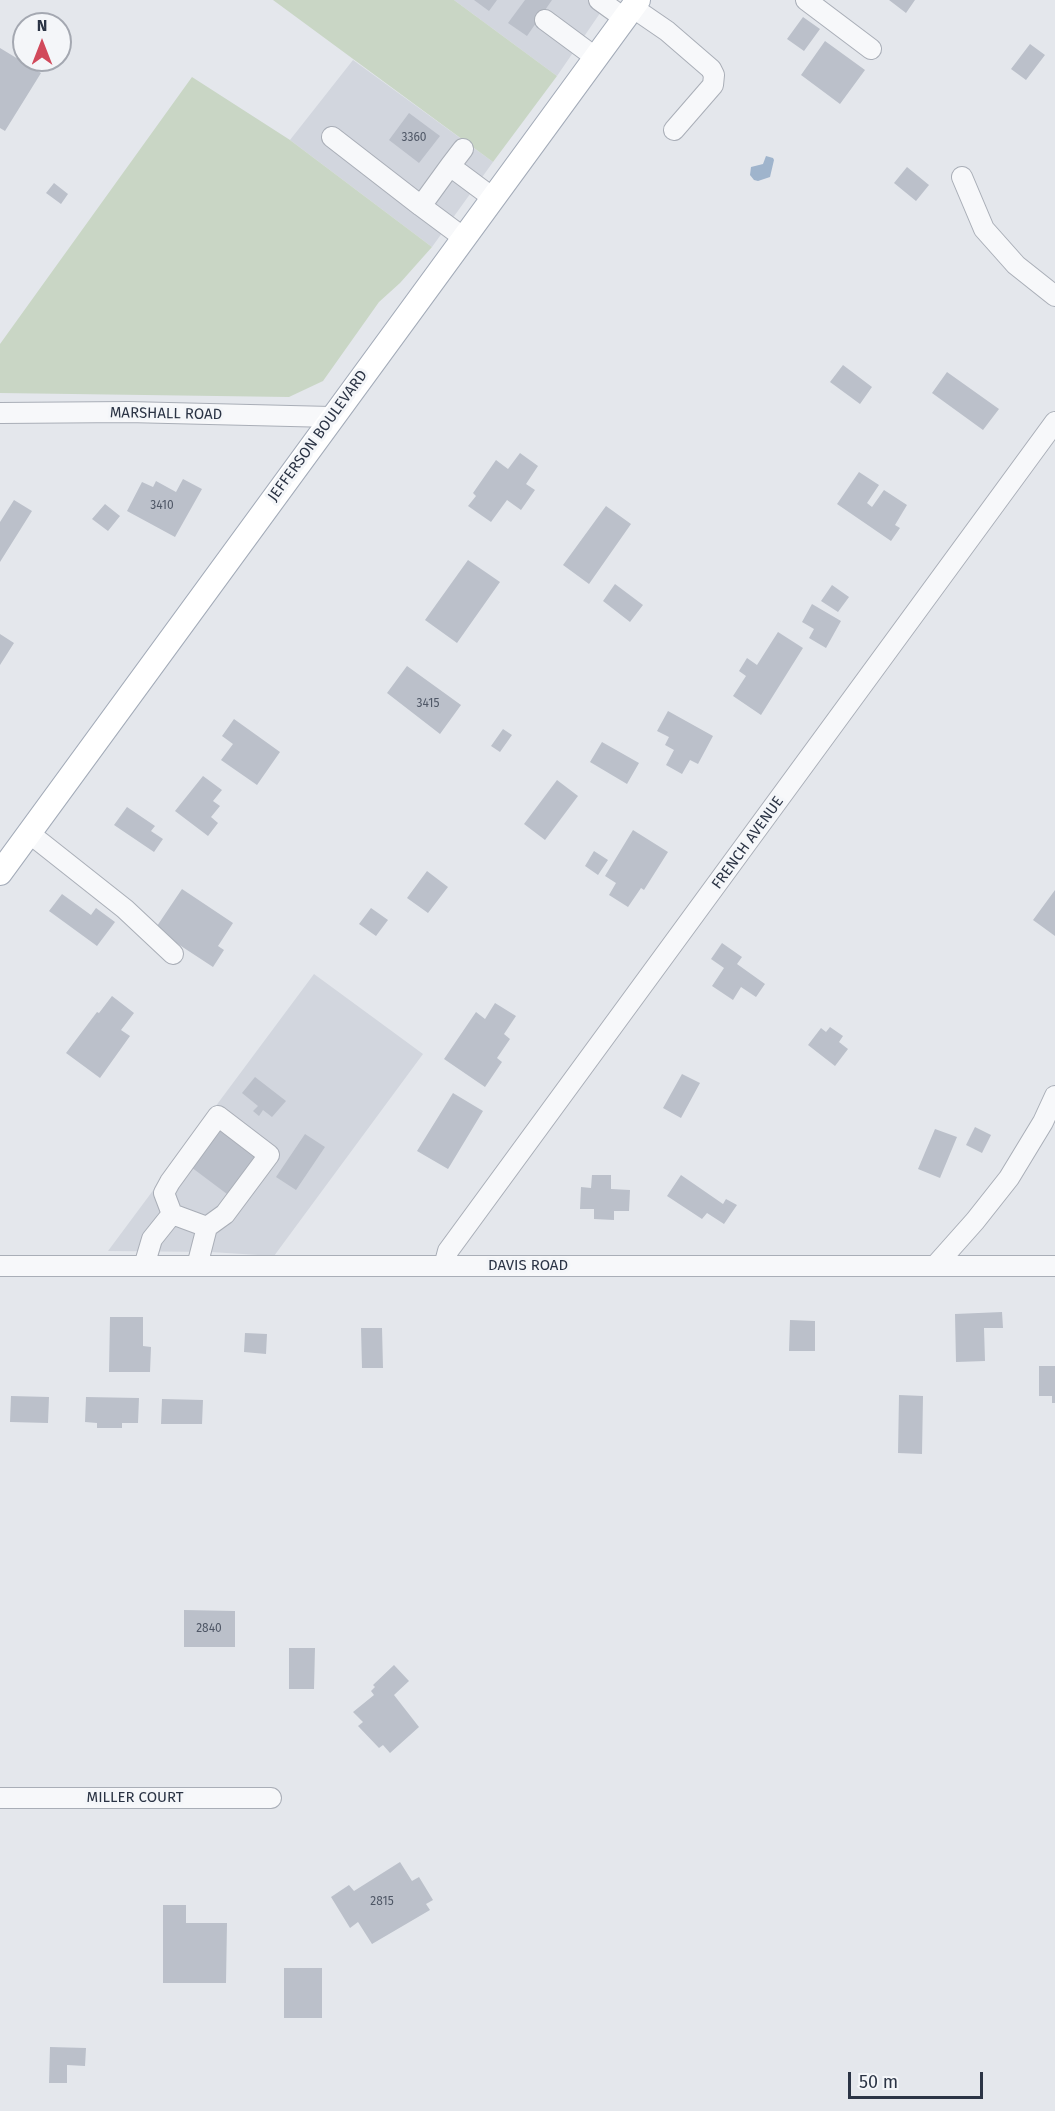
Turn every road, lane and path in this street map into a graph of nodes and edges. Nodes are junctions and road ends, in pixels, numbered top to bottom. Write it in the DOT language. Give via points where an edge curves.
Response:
graph roads {
  1 [pos="599,0"];
  2 [pos="806,0"];
  3 [pos="631,8"];
  4 [pos="545,20"];
  5 [pos="871,50"];
  6 [pos="596,57"];
  7 [pos="674,130"];
  8 [pos="332,137"];
  9 [pos="463,149"];
  10 [pos="450,166"];
  11 [pos="962,177"];
  12 [pos="493,198"];
  13 [pos="421,206"];
  14 [pos="465,238"];
  15 [pos="1055,296"];
  16 [pos="0,412"];
  17 [pos="1055,422"];
  18 [pos="326,425"];
  19 [pos="29,833"];
  20 [pos="0,873"];
  21 [pos="173,954"];
  22 [pos="1055,1096"];
  23 [pos="172,1214"];
  24 [pos="207,1227"];
  25 [pos="0,1266"];
  26 [pos="144,1266"];
  27 [pos="197,1266"];
  28 [pos="444,1266"];
  29 [pos="935,1266"];
  30 [pos="1055,1266"];
  31 [pos="0,1798"];
  32 [pos="271,1798"];
  1 -- 3 [label="street"];
  2 -- 5 [label="street"];
  3 -- 6 [label="main road, JEFFERSON BOULEVARD"];
  3 -- 7 [label="street" via="667,31 714,75 713,84"];
  4 -- 6 [label="street"];
  6 -- 12 [label="main road, JEFFERSON BOULEVARD"];
  8 -- 13 [label="street"];
  9 -- 10 [label="street"];
  10 -- 12 [label="street"];
  10 -- 13 [label="street"];
  11 -- 15 [label="street" via="984,228 1016,265"];
  12 -- 14 [label="main road, JEFFERSON BOULEVARD"];
  13 -- 14 [label="street"];
  14 -- 18 [label="main road, JEFFERSON BOULEVARD"];
  16 -- 18 [label="street, MARSHALL ROAD" via="128,412"];
  17 -- 28 [label="street, FRENCH AVENUE" via="448,1251"];
  18 -- 19 [label="main road, JEFFERSON BOULEVARD"];
  19 -- 20 [label="main road, JEFFERSON BOULEVARD"];
  19 -- 21 [label="street" via="125,909"];
  22 -- 29 [label="street" via="1009,1178"];
  23 -- 24 [label="street"];
  23 -- 24 [label="street" via="164,1193 218,1116 269,1155 225,1214"];
  23 -- 26 [label="street" via="152,1239"];
  24 -- 27 [label="street"];
  25 -- 26 [label="street, DAVIS ROAD"];
  26 -- 27 [label="street, DAVIS ROAD"];
  27 -- 28 [label="street, DAVIS ROAD"];
  28 -- 29 [label="street, DAVIS ROAD"];
  29 -- 30 [label="street, DAVIS ROAD"];
  31 -- 32 [label="street, MILLER COURT"];
}
